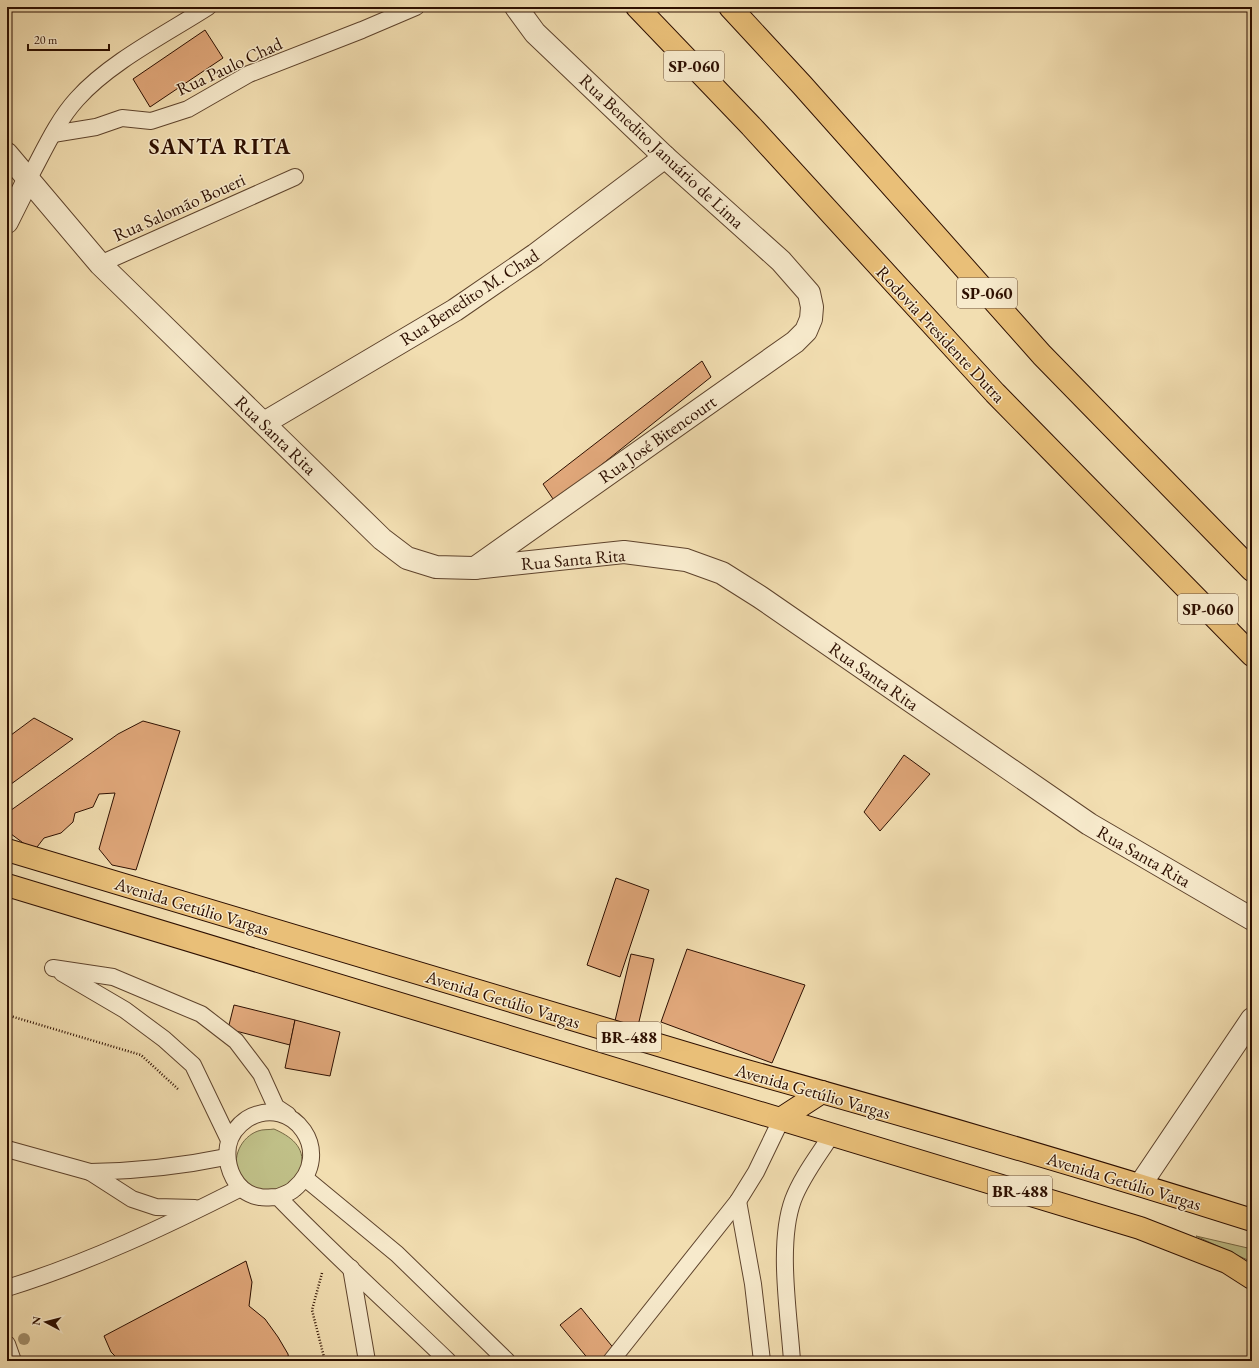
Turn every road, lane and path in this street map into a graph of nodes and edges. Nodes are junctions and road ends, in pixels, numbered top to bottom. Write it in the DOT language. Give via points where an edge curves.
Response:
graph roads {
  1 [pos="208,7"];
  2 [pos="416,7"];
  3 [pos="516,7"];
  4 [pos="637,7"];
  5 [pos="730,7"];
  6 [pos="53,134"];
  7 [pos="7,154"];
  8 [pos="665,157"];
  9 [pos="295,177"];
  10 [pos="28,180"];
  11 [pos="7,222"];
  12 [pos="100,264"];
  13 [pos="809,293"];
  14 [pos="264,423"];
  15 [pos="474,568"];
  16 [pos="1252,570"];
  17 [pos="1252,655"];
  18 [pos="7,850"];
  19 [pos="7,885"];
  20 [pos="1252,919"];
  21 [pos="7,1015"];
  22 [pos="1252,1019"];
  23 [pos="822,1092"];
  24 [pos="184,1094"];
  25 [pos="782,1118"];
  26 [pos="294,1120"];
  27 [pos="832,1134"];
  28 [pos="229,1140"];
  29 [pos="7,1149"];
  30 [pos="226,1157"];
  31 [pos="90,1172"];
  32 [pos="305,1178"];
  33 [pos="1140,1185"];
  34 [pos="241,1188"];
  35 [pos="278,1197"];
  36 [pos="738,1201"];
  37 [pos="201,1208"];
  38 [pos="1252,1220"];
  39 [pos="328,1249"];
  40 [pos="352,1268"];
  41 [pos="1252,1278"];
  42 [pos="7,1288"];
  43 [pos="7,1344"];
  44 [pos="13,1361"];
  45 [pos="325,1361"];
  46 [pos="367,1361"];
  47 [pos="448,1361"];
  48 [pos="507,1361"];
  49 [pos="611,1361"];
  50 [pos="762,1361"];
  51 [pos="792,1361"];
  1 -- 6 [label="lane" via="109,70 76,100"];
  2 -- 6 [label="lane, Rua Paulo Chad" via="249,74 188,109 152,121 122,118 96,127"];
  3 -- 8 [label="street, Rua Benedito Januário de Lima" via="535,33"];
  4 -- 17 [label="main road, Rodovia Presidente Dutra / SP-060" via="751,126 995,393"];
  5 -- 16 [label="main road, SP-060" via="1042,355"];
  6 -- 10 [label="lane"];
  7 -- 10 [label="street, Rua Santa Rita"];
  8 -- 13 [label="street, Rua Benedito Januário de Lima" via="781,261"];
  8 -- 14 [label="street, Rua Benedito M. Chad" via="535,255 455,310"];
  9 -- 12 [label="lane, Rua Salomão Boueri"];
  10 -- 11 [label="street"];
  10 -- 12 [label="street, Rua Santa Rita"];
  12 -- 14 [label="street, Rua Santa Rita"];
  13 -- 15 [label="street, Rua José Bitencourt" via="811,319 806,331 795,342"];
  14 -- 15 [label="street, Rua Santa Rita" via="382,539 408,558 436,567"];
  15 -- 20 [label="street, Rua Santa Rita" via="624,552 686,560 722,573 1089,824"];
  18 -- 23 [label="main road, Avenida Getúlio Vargas / BR-488" via="732,1068"];
  19 -- 25 [label="main road, Avenida Getúlio Vargas / BR-488"];
  21 -- 24 [label="path" via="141,1055"];
  22 -- 33 [label="street"];
  23 -- 25 [label="main road"];
  23 -- 33 [label="main road, Avenida Getúlio Vargas / BR-488"];
  25 -- 27 [label="main road, Avenida Getúlio Vargas / BR-488"];
  25 -- 36 [label="lane, Avenida Getúlio Vargas" via="756,1172"];
  26 -- 28 [label="lane" via="276,1112 257,1113 240,1124"];
  26 -- 28 [label="lane" via="276,1106 261,1074 236,1041 200,1014 113,977 53,968 125,1010 193,1065"];
  26 -- 32 [label="lane" via="305,1132 311,1147 311,1163"];
  27 -- 41 [label="main road, Avenida Getúlio Vargas / BR-488" via="1140,1228 1227,1262"];
  27 -- 51 [label="lane" via="793,1201 786,1232 785,1269"];
  28 -- 30 [label="lane"];
  29 -- 31 [label="lane"];
  30 -- 31 [label="lane" via="144,1170"];
  30 -- 34 [label="lane" via="231,1174"];
  31 -- 37 [label="lane" via="132,1199 156,1207"];
  32 -- 35 [label="lane" via="293,1190"];
  32 -- 48 [label="lane" via="397,1254"];
  33 -- 38 [label="main road, Avenida Getúlio Vargas / BR-488"];
  34 -- 35 [label="lane" via="259,1197"];
  34 -- 37 [label="lane"];
  35 -- 39 [label="lane"];
  36 -- 49 [label="lane, Avenida Getúlio Vargas"];
  36 -- 50 [label="lane" via="753,1284"];
  37 -- 42 [label="lane" via="78,1264"];
  39 -- 40 [label="lane"];
  39 -- 45 [label="path" via="312,1310"];
  40 -- 46 [label="lane"];
  40 -- 47 [label="lane"];
  43 -- 44 [label="lane"];
}
